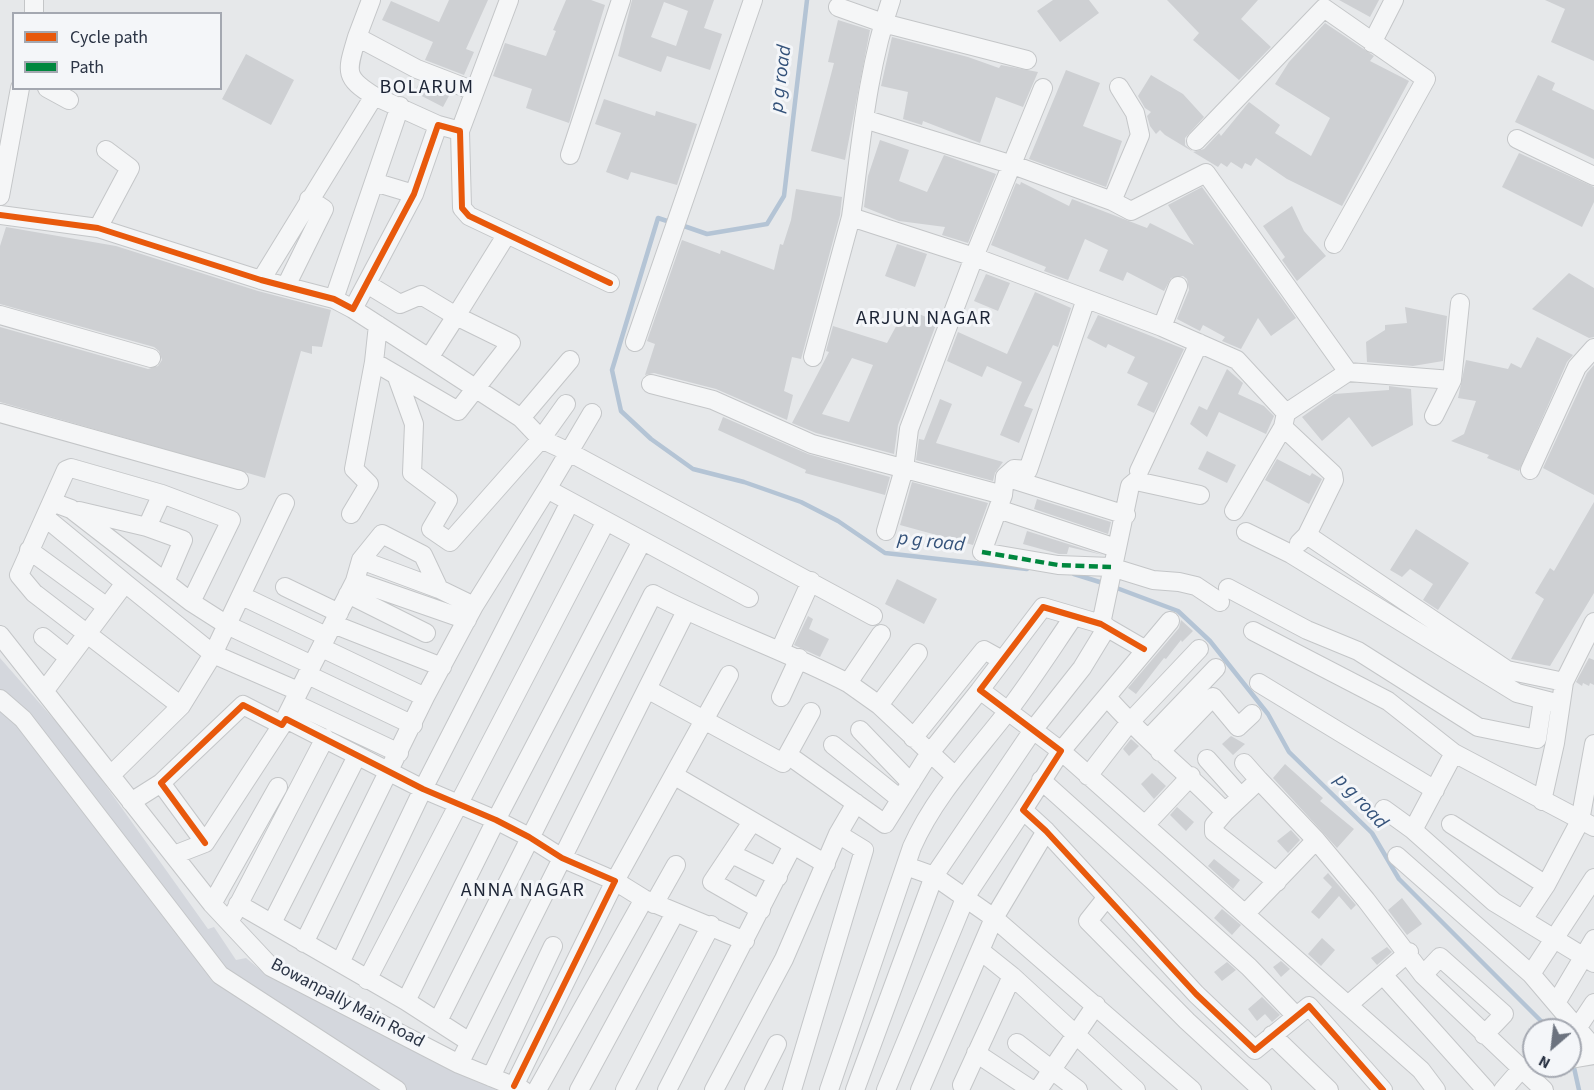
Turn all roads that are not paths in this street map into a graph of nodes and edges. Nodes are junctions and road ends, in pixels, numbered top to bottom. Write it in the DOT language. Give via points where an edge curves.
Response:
graph roads {
  1 [pos="371,0"];
  2 [pos="509,0"];
  3 [pos="621,0"];
  4 [pos="753,0"];
  5 [pos="891,0"];
  6 [pos="1395,0"];
  7 [pos="838,7"];
  8 [pos="884,23"];
  9 [pos="357,37"];
  10 [pos="1372,43"];
  11 [pos="1027,60"];
  12 [pos="1119,87"];
  13 [pos="1043,88"];
  14 [pos="20,90"];
  15 [pos="51,90"];
  16 [pos="474,91"];
  17 [pos="374,96"];
  18 [pos="69,100"];
  19 [pos="400,106"];
  20 [pos="864,119"];
  21 [pos="438,125"];
  22 [pos="460,131"];
  23 [pos="1517,139"];
  24 [pos="1196,141"];
  25 [pos="106,150"];
  26 [pos="570,155"];
  27 [pos="1013,165"];
  28 [pos="1594,176"];
  29 [pos="374,182"];
  30 [pos="414,194"];
  31 [pos="0,196"];
  32 [pos="309,199"];
  33 [pos="1112,201"];
  34 [pos="0,215"];
  35 [pos="851,217"];
  36 [pos="98,228"];
  37 [pos="507,234"];
  38 [pos="1334,244"];
  39 [pos="974,257"];
  40 [pos="261,280"];
  41 [pos="610,283"];
  42 [pos="367,284"];
  43 [pos="1178,285"];
  44 [pos="286,286"];
  45 [pos="334,299"];
  46 [pos="1086,299"];
  47 [pos="1461,303"];
  48 [pos="353,309"];
  49 [pos="0,315"];
  50 [pos="456,316"];
  51 [pos="378,325"];
  52 [pos="1162,327"];
  53 [pos="635,342"];
  54 [pos="1199,343"];
  55 [pos="1594,348"];
  56 [pos="813,357"];
  57 [pos="151,358"];
  58 [pos="429,358"];
  59 [pos="570,360"];
  60 [pos="374,362"];
  61 [pos="1348,372"];
  62 [pos="397,377"];
  63 [pos="1452,380"];
  64 [pos="651,384"];
  65 [pos="474,387"];
  66 [pos="566,404"];
  67 [pos="0,413"];
  68 [pos="592,413"];
  69 [pos="1434,416"];
  70 [pos="521,418"];
  71 [pos="1285,420"];
  72 [pos="542,438"];
  73 [pos="569,452"];
  74 [pos="904,469"];
  75 [pos="1530,470"];
  76 [pos="1139,471"];
  77 [pos="239,480"];
  78 [pos="547,489"];
  79 [pos="162,494"];
  80 [pos="1002,494"];
  81 [pos="1200,495"];
  82 [pos="570,502"];
  83 [pos="285,503"];
  84 [pos="71,509"];
  85 [pos="49,510"];
  86 [pos="1234,511"];
  87 [pos="351,514"];
  88 [pos="1126,514"];
  89 [pos="606,521"];
  90 [pos="147,527"];
  91 [pos="886,531"];
  92 [pos="1246,532"];
  93 [pos="1306,535"];
  94 [pos="642,541"];
  95 [pos="1116,548"];
  96 [pos="29,550"];
  97 [pos="1291,554"];
  98 [pos="361,560"];
  99 [pos="1111,568"];
  100 [pos="623,578"];
  101 [pos="811,581"];
  102 [pos="165,582"];
  103 [pos="124,583"];
  104 [pos="285,587"];
  105 [pos="352,587"];
  106 [pos="439,589"];
  107 [pos="653,594"];
  108 [pos="242,596"];
  109 [pos="749,598"];
  110 [pos="192,602"];
  111 [pos="107,607"];
  112 [pos="686,611"];
  113 [pos="470,613"];
  114 [pos="873,616"];
  115 [pos="1074,616"];
  116 [pos="1170,621"];
  117 [pos="1594,622"];
  118 [pos="333,624"];
  119 [pos="227,625"];
  120 [pos="1104,625"];
  121 [pos="1253,631"];
  122 [pos="87,633"];
  123 [pos="426,633"];
  124 [pos="881,634"];
  125 [pos="0,635"];
  126 [pos="43,637"];
  127 [pos="1144,649"];
  128 [pos="1198,649"];
  129 [pos="780,650"];
  130 [pos="918,653"];
  131 [pos="213,654"];
  132 [pos="69,658"];
  133 [pos="799,658"];
  134 [pos="1002,660"];
  135 [pos="312,665"];
  136 [pos="442,667"];
  137 [pos="1216,668"];
  138 [pos="729,675"];
  139 [pos="1564,682"];
  140 [pos="848,683"];
  141 [pos="1259,683"];
  142 [pos="647,689"];
  143 [pos="45,690"];
  144 [pos="980,690"];
  145 [pos="296,697"];
  146 [pos="425,697"];
  147 [pos="781,697"];
  148 [pos="1107,697"];
  149 [pos="0,699"];
  150 [pos="1552,702"];
  151 [pos="879,705"];
  152 [pos="181,706"];
  153 [pos="1009,710"];
  154 [pos="811,712"];
  155 [pos="1252,714"];
  156 [pos="704,720"];
  157 [pos="1129,723"];
  158 [pos="282,725"];
  159 [pos="413,725"];
  160 [pos="860,730"];
  161 [pos="1033,730"];
  162 [pos="325,738"];
  163 [pos="913,738"];
  164 [pos="1594,744"];
  165 [pos="833,745"];
  166 [pos="1154,745"];
  167 [pos="1060,751"];
  168 [pos="399,753"];
  169 [pos="1454,753"];
  170 [pos="929,754"];
  171 [pos="788,755"];
  172 [pos="357,756"];
  173 [pos="1207,759"];
  174 [pos="1244,764"];
  175 [pos="390,772"];
  176 [pos="111,775"];
  177 [pos="675,776"];
  178 [pos="955,776"];
  179 [pos="1088,776"];
  180 [pos="1191,776"];
  181 [pos="1041,780"];
  182 [pos="1258,780"];
  183 [pos="161,783"];
  184 [pos="911,783"];
  185 [pos="278,787"];
  186 [pos="423,789"];
  187 [pos="1435,790"];
  188 [pos="1241,797"];
  189 [pos="900,800"];
  190 [pos="1542,801"];
  191 [pos="131,802"];
  192 [pos="460,803"];
  193 [pos="856,803"];
  194 [pos="1384,809"];
  195 [pos="1023,810"];
  196 [pos="1225,812"];
  197 [pos="496,820"];
  198 [pos="752,822"];
  199 [pos="885,824"];
  200 [pos="1146,824"];
  201 [pos="1451,824"];
  202 [pos="1587,824"];
  203 [pos="1413,830"];
  204 [pos="1046,831"];
  205 [pos="838,834"];
  206 [pos="529,837"];
  207 [pos="1316,840"];
  208 [pos="205,843"];
  209 [pos="793,845"];
  210 [pos="864,850"];
  211 [pos="732,854"];
  212 [pos="174,855"];
  213 [pos="1397,856"];
  214 [pos="562,858"];
  215 [pos="826,864"];
  216 [pos="676,866"];
  217 [pos="906,866"];
  218 [pos="934,876"];
  219 [pos="778,877"];
  220 [pos="1594,878"];
  221 [pos="615,881"];
  222 [pos="1277,882"];
  223 [pos="1546,885"];
  224 [pos="966,896"];
  225 [pos="1107,897"];
  226 [pos="649,901"];
  227 [pos="212,904"];
  228 [pos="238,904"];
  229 [pos="761,910"];
  230 [pos="675,913"];
  231 [pos="1246,913"];
  232 [pos="994,918"];
  233 [pos="1524,918"];
  234 [pos="272,923"];
  235 [pos="228,924"];
  236 [pos="711,925"];
  237 [pos="1554,937"];
  238 [pos="1594,939"];
  239 [pos="745,941"];
  240 [pos="304,943"];
  241 [pos="554,946"];
  242 [pos="982,952"];
  243 [pos="1408,952"];
  244 [pos="1589,960"];
  245 [pos="340,963"];
  246 [pos="1531,974"];
  247 [pos="1383,975"];
  248 [pos="1423,975"];
  249 [pos="1012,976"];
  250 [pos="367,980"];
  251 [pos="405,1001"];
  252 [pos="1556,1003"];
  253 [pos="1594,1003"];
  254 [pos="1096,1005"];
  255 [pos="1348,1005"];
  256 [pos="1296,1016"];
  257 [pos="1570,1018"];
  258 [pos="438,1021"];
  259 [pos="1582,1021"];
  260 [pos="1076,1033"];
  261 [pos="1272,1035"];
  262 [pos="1484,1035"];
  263 [pos="468,1041"];
  264 [pos="1017,1043"];
  265 [pos="777,1044"];
  266 [pos="976,1053"];
  267 [pos="1522,1062"];
  268 [pos="459,1064"];
  269 [pos="1052,1069"];
  270 [pos="1522,1072"];
  271 [pos="491,1077"];
  272 [pos="518,1088"];
  273 [pos="964,1088"];
  274 [pos="397,1090"];
  275 [pos="537,1090"];
  276 [pos="579,1090"];
  277 [pos="626,1090"];
  278 [pos="668,1090"];
  279 [pos="714,1090"];
  280 [pos="754,1090"];
  281 [pos="792,1090"];
  282 [pos="829,1090"];
  283 [pos="855,1090"];
  284 [pos="886,1090"];
  285 [pos="920,1090"];
  286 [pos="1032,1090"];
  287 [pos="1038,1090"];
  288 [pos="1078,1090"];
  289 [pos="1136,1090"];
  290 [pos="1192,1090"];
  291 [pos="1262,1090"];
  292 [pos="1329,1090"];
  293 [pos="1383,1090"];
  294 [pos="1436,1090"];
  295 [pos="1486,1090"];
  296 [pos="1503,1090"];
  1 -- 9 [label="street"];
  2 -- 16 [label="street"];
  3 -- 26 [label="street"];
  4 -- 53 [label="street"];
  5 -- 8 [label="street"];
  6 -- 10 [label="street"];
  7 -- 8 [label="street"];
  8 -- 11 [label="street"];
  8 -- 20 [label="street"];
  9 -- 16 [label="street" via="417,69"];
  9 -- 17 [label="street" via="349,76"];
  10 -- 24 [label="street" via="1324,8"];
  10 -- 38 [label="street" via="1426,79"];
  12 -- 33 [label="street" via="1135,113 1140,135"];
  13 -- 27 [label="street"];
  14 -- 31 [label="street"];
  15 -- 18 [label="street"];
  16 -- 22 [label="street"];
  17 -- 19 [label="street"];
  17 -- 32 [label="street"];
  19 -- 21 [label="street"];
  19 -- 29 [label="street"];
  20 -- 27 [label="street"];
  20 -- 35 [label="street"];
  21 -- 22 [label="street"];
  21 -- 30 [label="street"];
  22 -- 37 [label="street" via="462,208 469,216"];
  23 -- 28 [label="street"];
  25 -- 36 [label="street" via="130,168"];
  27 -- 33 [label="street"];
  27 -- 39 [label="street"];
  29 -- 30 [label="street"];
  29 -- 45 [label="street"];
  30 -- 42 [label="street"];
  32 -- 40 [label="street"];
  32 -- 44 [label="street" via="324,208"];
  33 -- 61 [label="street" via="1131,211 1206,173"];
  34 -- 36 [label="street"];
  35 -- 39 [label="street"];
  35 -- 56 [label="street"];
  36 -- 40 [label="street"];
  37 -- 41 [label="street"];
  37 -- 50 [label="street"];
  39 -- 46 [label="street"];
  39 -- 74 [label="street" via="909,429"];
  40 -- 44 [label="street"];
  42 -- 48 [label="street"];
  42 -- 50 [label="street" via="400,304 421,295"];
  43 -- 52 [label="street"];
  44 -- 45 [label="street"];
  45 -- 48 [label="street"];
  46 -- 52 [label="street"];
  46 -- 80 [label="street" via="1028,470 1014,470"];
  47 -- 63 [label="street"];
  48 -- 51 [label="street"];
  49 -- 57 [label="street"];
  50 -- 58 [label="street"];
  50 -- 65 [label="street" via="511,343"];
  51 -- 58 [label="street"];
  51 -- 60 [label="street"];
  52 -- 54 [label="street"];
  54 -- 71 [label="street" via="1236,360"];
  54 -- 76 [label="street"];
  55 -- 75 [label="street" via="1577,367"];
  58 -- 65 [label="street"];
  59 -- 70 [label="street"];
  60 -- 62 [label="street"];
  60 -- 87 [label="street" via="354,469 369,484"];
  61 -- 63 [label="street"];
  61 -- 71 [label="street"];
  62 -- 65 [label="street" via="458,411"];
  62 -- 72 [label="street" via="414,424 412,473 448,500 431,529 450,542"];
  63 -- 69 [label="street"];
  64 -- 74 [label="street" via="713,400 812,444"];
  65 -- 70 [label="street"];
  66 -- 72 [label="street"];
  67 -- 77 [label="street"];
  68 -- 73 [label="street"];
  70 -- 72 [label="street"];
  71 -- 86 [label="street"];
  71 -- 93 [label="street" via="1333,474 1334,480"];
  72 -- 73 [label="street"];
  73 -- 78 [label="street"];
  73 -- 101 [label="street"];
  74 -- 80 [label="street"];
  74 -- 91 [label="street"];
  78 -- 82 [label="street"];
  78 -- 113 [label="street"];
  79 -- 85 [label="street" via="71,468 63,474"];
  79 -- 90 [label="street"];
  79 -- 110 [label="street" via="231,520"];
  80 -- 88 [label="street"];
  80 -- 95 [label="street"];
  80 -- 99 [label="street" via="982,552 1058,566"];
  81 -- 88 [label="street" via="1136,482 1130,486"];
  82 -- 89 [label="street"];
  82 -- 186 [label="street"];
  83 -- 108 [label="street"];
  84 -- 85 [label="street"];
  84 -- 90 [label="street"];
  84 -- 102 [label="street"];
  85 -- 96 [label="street"];
  85 -- 103 [label="street"];
  88 -- 95 [label="street"];
  89 -- 94 [label="street"];
  89 -- 192 [label="street"];
  90 -- 102 [label="street" via="183,540"];
  92 -- 97 [label="street"];
  93 -- 97 [label="street"];
  93 -- 139 [label="street" via="1507,670"];
  94 -- 100 [label="street"];
  94 -- 109 [label="street"];
  95 -- 99 [label="street"];
  96 -- 111 [label="street"];
  96 -- 122 [label="street" via="19,575 34,593"];
  97 -- 150 [label="street" via="1483,674 1517,693"];
  98 -- 105 [label="street"];
  98 -- 106 [label="street"];
  98 -- 106 [label="street" via="382,534 423,555"];
  99 -- 120 [label="street"];
  99 -- 150 [label="street" via="1224,595 1358,651 1478,727 1538,739"];
  100 -- 107 [label="street"];
  100 -- 197 [label="street"];
  101 -- 114 [label="street"];
  101 -- 129 [label="street"];
  102 -- 110 [label="street"];
  103 -- 111 [label="street"];
  103 -- 131 [label="street"];
  104 -- 118 [label="street"];
  105 -- 113 [label="street"];
  105 -- 118 [label="street"];
  105 -- 123 [label="street"];
  106 -- 113 [label="street"];
  107 -- 112 [label="street"];
  107 -- 206 [label="street"];
  108 -- 118 [label="street"];
  108 -- 119 [label="street"];
  110 -- 119 [label="street"];
  111 -- 122 [label="street"];
  112 -- 129 [label="street"];
  112 -- 142 [label="street"];
  113 -- 136 [label="street"];
  115 -- 120 [label="street"];
  115 -- 134 [label="street" via="1043,607"];
  115 -- 153 [label="street"];
  116 -- 127 [label="street"];
  117 -- 139 [label="street"];
  118 -- 135 [label="street"];
  118 -- 136 [label="street"];
  118 -- 146 [label="street" via="322,648"];
  119 -- 131 [label="street"];
  119 -- 135 [label="street"];
  120 -- 127 [label="street"];
  120 -- 161 [label="street" via="1082,669"];
  121 -- 169 [label="street" via="1388,701"];
  122 -- 132 [label="street"];
  122 -- 152 [label="street"];
  124 -- 140 [label="street"];
  125 -- 143 [label="street, Bowanpally Main Road"];
  126 -- 132 [label="street"];
  127 -- 148 [label="street"];
  128 -- 157 [label="street"];
  129 -- 133 [label="street"];
  130 -- 151 [label="street"];
  131 -- 145 [label="street"];
  131 -- 152 [label="street"];
  132 -- 143 [label="street"];
  133 -- 140 [label="street"];
  133 -- 147 [label="street"];
  134 -- 144 [label="street"];
  134 -- 163 [label="street" via="984,650"];
  135 -- 145 [label="street"];
  135 -- 159 [label="street" via="308,675"];
  136 -- 146 [label="street"];
  137 -- 166 [label="street"];
  138 -- 156 [label="street"];
  139 -- 150 [label="street"];
  140 -- 151 [label="street"];
  141 -- 187 [label="street"];
  142 -- 156 [label="street"];
  142 -- 214 [label="street"];
  143 -- 176 [label="street, Bowanpally Main Road"];
  144 -- 153 [label="street"];
  144 -- 170 [label="street"];
  145 -- 158 [label="street"];
  145 -- 168 [label="street"];
  146 -- 159 [label="street"];
  148 -- 157 [label="street"];
  148 -- 167 [label="street"];
  149 -- 274 [label="street" via="23,719 220,975"];
  150 -- 190 [label="street"];
  151 -- 163 [label="street"];
  152 -- 176 [label="street"];
  153 -- 161 [label="street"];
  153 -- 178 [label="street"];
  154 -- 171 [label="street"];
  155 -- 166 [label="street" via="1238,727 1213,697"];
  156 -- 171 [label="street" via="783,763"];
  156 -- 177 [label="street"];
  157 -- 166 [label="street"];
  157 -- 179 [label="street"];
  158 -- 162 [label="street" via="286,719"];
  158 -- 183 [label="street" via="243,705"];
  158 -- 208 [label="street"];
  159 -- 168 [label="street"];
  160 -- 184 [label="street"];
  161 -- 167 [label="street"];
  161 -- 218 [label="street"];
  162 -- 172 [label="street"];
  162 -- 228 [label="street"];
  163 -- 170 [label="street"];
  164 -- 202 [label="street"];
  165 -- 189 [label="street"];
  166 -- 180 [label="street"];
  167 -- 179 [label="street"];
  167 -- 181 [label="street"];
  168 -- 175 [label="street"];
  169 -- 187 [label="street"];
  169 -- 190 [label="street"];
  170 -- 178 [label="street"];
  170 -- 184 [label="street"];
  171 -- 193 [label="street"];
  172 -- 175 [label="street"];
  172 -- 234 [label="street"];
  173 -- 188 [label="street"];
  174 -- 182 [label="street"];
  175 -- 186 [label="street"];
  175 -- 240 [label="street"];
  176 -- 191 [label="street, Bowanpally Main Road"];
  177 -- 198 [label="street"];
  177 -- 221 [label="street"];
  178 -- 217 [label="street" via="924,820"];
  179 -- 200 [label="street"];
  180 -- 196 [label="street"];
  180 -- 200 [label="street"];
  181 -- 195 [label="street"];
  181 -- 256 [label="street" via="1249,967"];
  182 -- 188 [label="street"];
  182 -- 207 [label="street"];
  183 -- 191 [label="street"];
  183 -- 208 [label="street"];
  184 -- 189 [label="street"];
  185 -- 227 [label="street"];
  186 -- 192 [label="street"];
  186 -- 245 [label="street"];
  187 -- 203 [label="street"];
  188 -- 196 [label="street"];
  189 -- 199 [label="street"];
  190 -- 202 [label="street"];
  191 -- 212 [label="street, Bowanpally Main Road"];
  192 -- 197 [label="street"];
  192 -- 250 [label="street"];
  193 -- 199 [label="street"];
  193 -- 205 [label="street"];
  194 -- 203 [label="street"];
  195 -- 204 [label="street"];
  195 -- 224 [label="street"];
  196 -- 222 [label="street" via="1214,825 1214,832"];
  197 -- 206 [label="street"];
  197 -- 251 [label="street"];
  198 -- 209 [label="street"];
  198 -- 211 [label="street"];
  199 -- 210 [label="street"];
  200 -- 231 [label="street"];
  201 -- 223 [label="street"];
  202 -- 223 [label="street"];
  203 -- 233 [label="street" via="1494,902"];
  204 -- 225 [label="street"];
  204 -- 232 [label="street"];
  205 -- 210 [label="street"];
  205 -- 215 [label="street"];
  206 -- 214 [label="street"];
  206 -- 258 [label="street"];
  207 -- 222 [label="street"];
  207 -- 243 [label="street"];
  208 -- 212 [label="street"];
  209 -- 215 [label="street"];
  209 -- 219 [label="street"];
  210 -- 281 [label="street"];
  211 -- 219 [label="street"];
  211 -- 229 [label="street" via="712,882"];
  212 -- 227 [label="street, Bowanpally Main Road"];
  213 -- 246 [label="street"];
  214 -- 221 [label="street"];
  214 -- 263 [label="street"];
  215 -- 279 [label="street" via="784,959"];
  216 -- 226 [label="street"];
  217 -- 218 [label="street"];
  217 -- 282 [label="street"];
  218 -- 224 [label="street"];
  218 -- 283 [label="street"];
  219 -- 229 [label="street"];
  220 -- 237 [label="street"];
  221 -- 226 [label="street"];
  221 -- 272 [label="street"];
  222 -- 231 [label="street"];
  223 -- 233 [label="street"];
  224 -- 232 [label="street"];
  224 -- 284 [label="street"];
  225 -- 261 [label="street" via="1196,994 1255,1050"];
  225 -- 291 [label="street" via="1088,921"];
  226 -- 230 [label="street"];
  226 -- 275 [label="street"];
  227 -- 235 [label="street, Bowanpally Main Road"];
  228 -- 234 [label="street"];
  228 -- 235 [label="street"];
  229 -- 239 [label="street"];
  230 -- 236 [label="street"];
  230 -- 276 [label="street"];
  231 -- 255 [label="street"];
  232 -- 242 [label="street"];
  232 -- 254 [label="street"];
  233 -- 237 [label="street"];
  234 -- 240 [label="street"];
  235 -- 268 [label="street, Bowanpally Main Road" via="271,967"];
  236 -- 239 [label="street"];
  236 -- 277 [label="street"];
  237 -- 244 [label="street"];
  237 -- 246 [label="street"];
  238 -- 244 [label="street"];
  239 -- 278 [label="street"];
  240 -- 245 [label="street"];
  241 -- 271 [label="street"];
  242 -- 249 [label="street"];
  242 -- 285 [label="street"];
  243 -- 247 [label="street"];
  243 -- 248 [label="street"];
  244 -- 252 [label="street"];
  245 -- 250 [label="street"];
  246 -- 252 [label="street"];
  247 -- 255 [label="street"];
  247 -- 295 [label="street"];
  248 -- 262 [label="street"];
  248 -- 262 [label="street" via="1440,957 1504,1014"];
  249 -- 260 [label="street"];
  249 -- 266 [label="street"];
  250 -- 251 [label="street"];
  251 -- 258 [label="street"];
  252 -- 257 [label="street"];
  253 -- 259 [label="street"];
  254 -- 260 [label="street"];
  254 -- 290 [label="street"];
  255 -- 294 [label="street" via="1421,1070"];
  256 -- 261 [label="street"];
  256 -- 293 [label="street" via="1309,1006"];
  258 -- 263 [label="street"];
  260 -- 269 [label="street"];
  260 -- 289 [label="street"];
  261 -- 292 [label="street"];
  262 -- 267 [label="street"];
  263 -- 268 [label="street"];
  264 -- 269 [label="street"];
  265 -- 280 [label="street"];
  266 -- 273 [label="street"];
  266 -- 286 [label="street"];
  268 -- 271 [label="street, Bowanpally Main Road"];
  269 -- 287 [label="street"];
  269 -- 288 [label="street"];
  270 -- 296 [label="street"];
  271 -- 272 [label="street, Bowanpally Main Road"];
}
